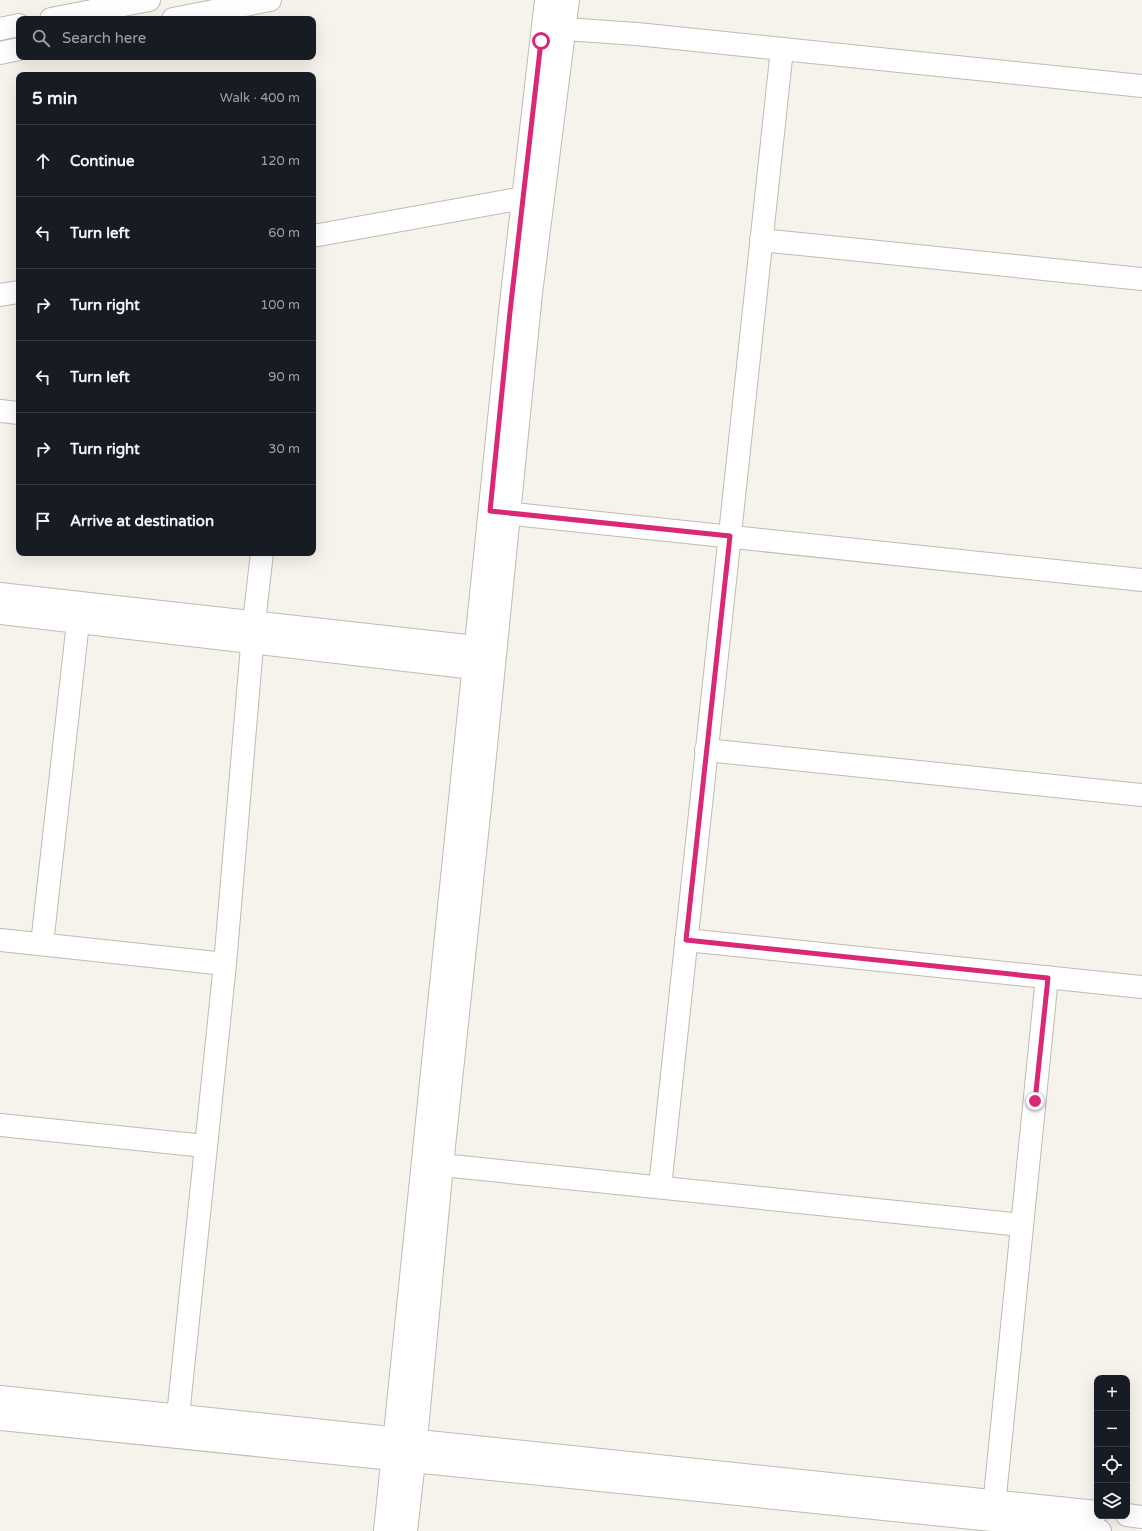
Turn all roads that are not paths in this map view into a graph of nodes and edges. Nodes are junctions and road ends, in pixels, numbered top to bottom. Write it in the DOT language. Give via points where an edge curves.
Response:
graph roads {
  1 [pos="149,0"];
  2 [pos="270,0"];
  3 [pos="546,0"];
  4 [pos="568,0"];
  5 [pos="67,16"];
  6 [pos="188,16"];
  7 [pos="16,26"];
  8 [pos="543,27"];
  9 [pos="564,28"];
  10 [pos="0,29"];
  11 [pos="782,49"];
  12 [pos="16,50"];
  13 [pos="0,53"];
  14 [pos="1142,86"];
  15 [pos="523,198"];
  16 [pos="316,235"];
  17 [pos="761,240"];
  18 [pos="1142,279"];
  19 [pos="16,292"];
  20 [pos="0,295"];
  21 [pos="0,411"];
  22 [pos="16,413"];
  23 [pos="499,512"];
  24 [pos="730,536"];
  25 [pos="262,556"];
  26 [pos="1142,580"];
  27 [pos="0,594"];
  28 [pos="0,613"];
  29 [pos="78,622"];
  30 [pos="254,632"];
  31 [pos="475,657"];
  32 [pos="706,750"];
  33 [pos="1142,795"];
  34 [pos="0,940"];
  35 [pos="686,940"];
  36 [pos="42,944"];
  37 [pos="225,964"];
  38 [pos="1048,978"];
  39 [pos="1142,988"];
  40 [pos="0,1125"];
  41 [pos="205,1146"];
  42 [pos="442,1165"];
  43 [pos="660,1187"];
  44 [pos="1022,1225"];
  45 [pos="0,1397"];
  46 [pos="178,1416"];
  47 [pos="0,1419"];
  48 [pos="404,1450"];
  49 [pos="993,1510"];
  50 [pos="1094,1512"];
  51 [pos="1130,1515"];
  52 [pos="1142,1516"];
  53 [pos="385,1531"];
  54 [pos="406,1531"];
  55 [pos="1100,1531"];
  1 -- 5 [label="street"];
  2 -- 6 [label="street"];
  3 -- 8 [label="street"];
  4 -- 9 [label="street"];
  7 -- 10 [label="street"];
  8 -- 9 [label="street"];
  8 -- 15 [label="street"];
  9 -- 11 [label="street"];
  9 -- 23 [label="street" via="530,301"];
  11 -- 14 [label="street"];
  11 -- 17 [label="street"];
  12 -- 13 [label="street"];
  15 -- 16 [label="street"];
  15 -- 23 [label="street"];
  17 -- 18 [label="street"];
  17 -- 24 [label="street"];
  19 -- 20 [label="street"];
  21 -- 22 [label="street"];
  23 -- 24 [label="street"];
  23 -- 31 [label="street"];
  23 -- 42 [label="street" via="482,788"];
  24 -- 26 [label="street"];
  24 -- 32 [label="street"];
  25 -- 30 [label="street"];
  27 -- 30 [label="street"];
  28 -- 29 [label="street"];
  29 -- 30 [label="street"];
  29 -- 36 [label="street"];
  30 -- 31 [label="street"];
  30 -- 37 [label="street"];
  31 -- 48 [label="street" via="418,1199"];
  32 -- 33 [label="street"];
  32 -- 35 [label="street"];
  34 -- 36 [label="street"];
  35 -- 38 [label="street"];
  35 -- 43 [label="street"];
  36 -- 37 [label="street"];
  37 -- 41 [label="street"];
  38 -- 39 [label="street"];
  38 -- 44 [label="street"];
  40 -- 41 [label="street"];
  41 -- 46 [label="street"];
  42 -- 43 [label="street"];
  42 -- 48 [label="street"];
  43 -- 44 [label="street"];
  44 -- 49 [label="street"];
  45 -- 46 [label="street"];
  46 -- 48 [label="street"];
  47 -- 48 [label="street"];
  48 -- 49 [label="street"];
  48 -- 53 [label="street"];
  48 -- 54 [label="street"];
  49 -- 50 [label="street"];
  49 -- 55 [label="street"];
  51 -- 52 [label="street"];
}
